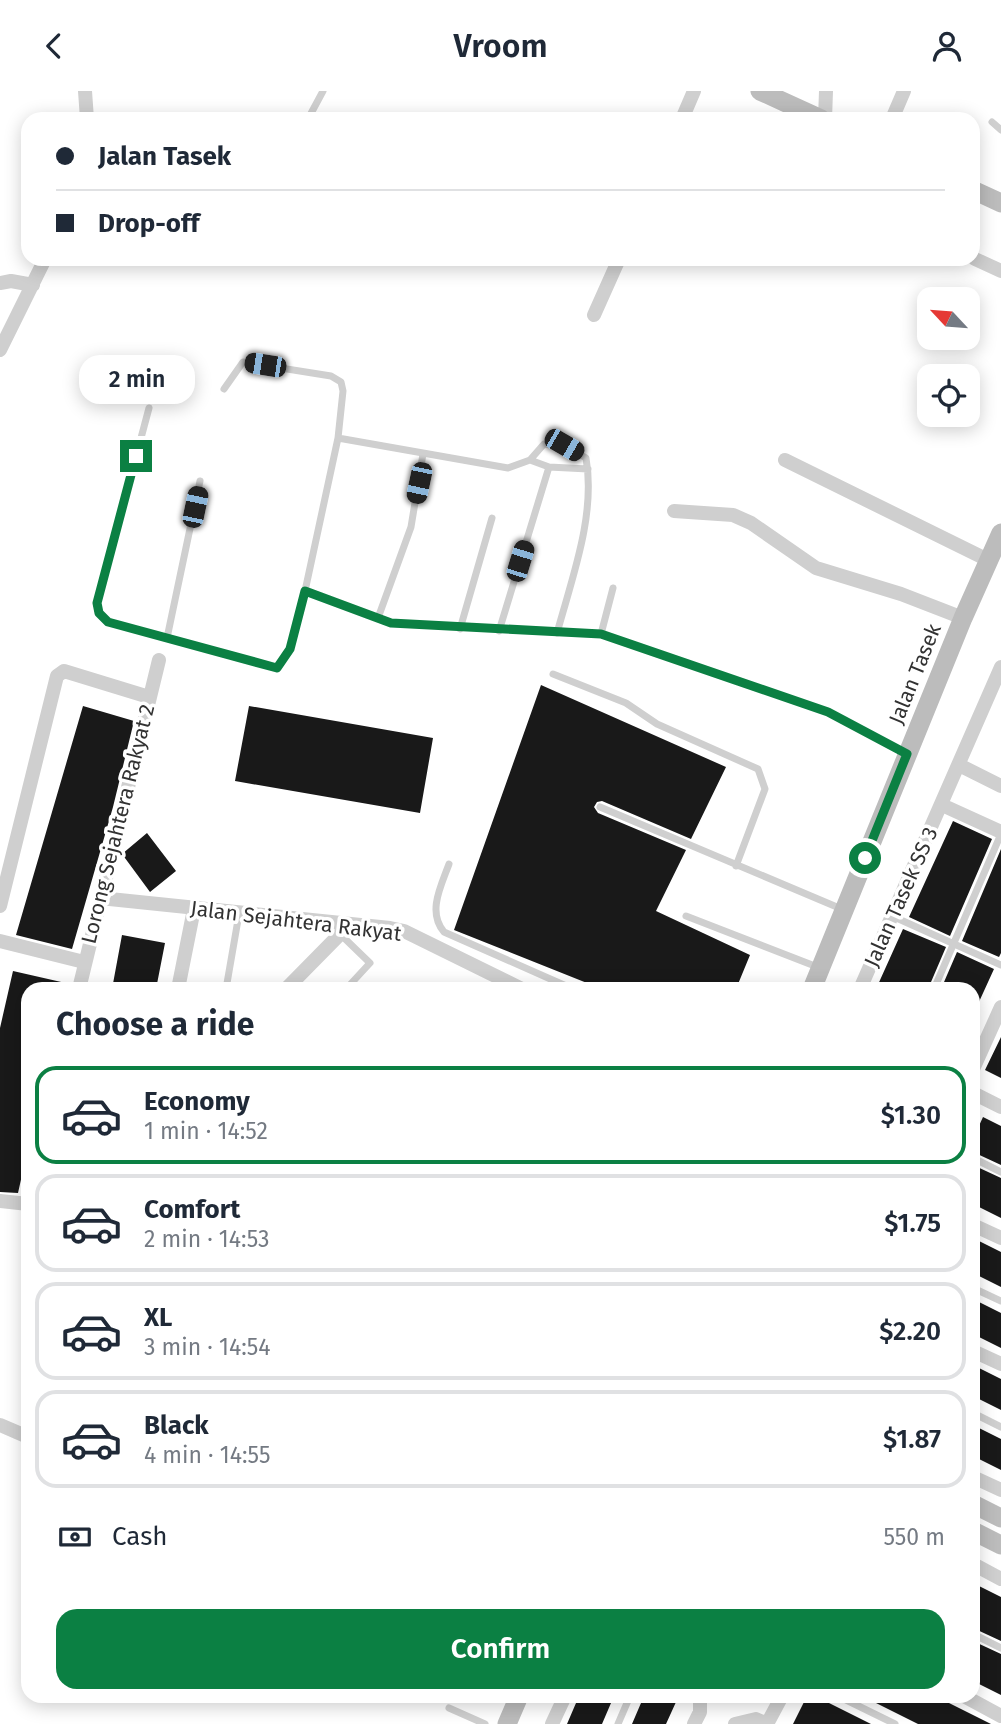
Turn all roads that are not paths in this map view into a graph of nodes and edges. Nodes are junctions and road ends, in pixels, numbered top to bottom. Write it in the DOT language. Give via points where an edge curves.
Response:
graph roads {
  1 [pos="85,91"];
  2 [pos="323,91"];
  3 [pos="694,91"];
  4 [pos="760,91"];
  5 [pos="826,91"];
  6 [pos="904,91"];
  7 [pos="86,112"];
  8 [pos="312,112"];
  9 [pos="685,112"];
  10 [pos="807,112"];
  11 [pos="824,112"];
  12 [pos="895,112"];
  13 [pos="992,122"];
  14 [pos="1001,130"];
  15 [pos="980,192"];
  16 [pos="999,198"];
  17 [pos="980,261"];
  18 [pos="42,266"];
  19 [pos="616,266"];
  20 [pos="1001,271"];
  21 [pos="0,283"];
  22 [pos="33,285"];
  23 [pos="594,315"];
  24 [pos="0,349"];
  25 [pos="225,389"];
  26 [pos="149,408"];
  27 [pos="338,438"];
  28 [pos="424,454"];
  29 [pos="530,460"];
  30 [pos="785,460"];
  31 [pos="549,467"];
  32 [pos="588,469"];
  33 [pos="200,481"];
  34 [pos="674,511"];
  35 [pos="492,519"];
  36 [pos="1000,539"];
  37 [pos="988,560"];
  38 [pos="612,588"];
  39 [pos="305,591"];
  40 [pos="378,618"];
  41 [pos="963,618"];
  42 [pos="460,629"];
  43 [pos="499,631"];
  44 [pos="557,633"];
  45 [pos="601,634"];
  46 [pos="167,638"];
  47 [pos="159,660"];
  48 [pos="1001,667"];
  49 [pos="553,674"];
  50 [pos="149,697"];
  51 [pos="907,754"];
  52 [pos="959,765"];
  53 [pos="1001,786"];
  54 [pos="942,805"];
  55 [pos="600,807"];
  56 [pos="1001,833"];
  57 [pos="449,864"];
  58 [pos="736,866"];
  59 [pos="100,898"];
  60 [pos="0,906"];
  61 [pos="194,909"];
  62 [pos="844,910"];
  63 [pos="239,914"];
  64 [pos="686,916"];
  65 [pos="892,916"];
  66 [pos="344,930"];
  67 [pos="0,941"];
  68 [pos="954,944"];
  69 [pos="84,962"];
  70 [pos="1001,965"];
  71 [pos="821,968"];
  72 [pos="80,982"];
  73 [pos="179,982"];
  74 [pos="227,982"];
  75 [pos="293,982"];
  76 [pos="352,982"];
  77 [pos="508,982"];
  78 [pos="557,982"];
  79 [pos="815,982"];
  80 [pos="863,982"];
  81 [pos="937,982"];
  82 [pos="1001,1007"];
  83 [pos="980,1054"];
  84 [pos="980,1096"];
  85 [pos="1001,1107"];
  86 [pos="980,1162"];
  87 [pos="1001,1172"];
  88 [pos="0,1201"];
  89 [pos="21,1203"];
  90 [pos="980,1228"];
  91 [pos="1001,1238"];
  92 [pos="980,1291"];
  93 [pos="1001,1301"];
  94 [pos="980,1354"];
  95 [pos="1001,1364"];
  96 [pos="980,1416"];
  97 [pos="0,1425"];
  98 [pos="1001,1427"];
  99 [pos="21,1434"];
  100 [pos="980,1480"];
  101 [pos="1001,1490"];
  102 [pos="980,1508"];
  103 [pos="1001,1518"];
  104 [pos="980,1534"];
  105 [pos="1001,1545"];
  106 [pos="980,1568"];
  107 [pos="1001,1579"];
  108 [pos="980,1638"];
  109 [pos="1001,1648"];
  110 [pos="516,1703"];
  111 [pos="562,1703"];
  112 [pos="627,1703"];
  113 [pos="778,1703"];
  114 [pos="852,1703"];
  115 [pos="977,1703"];
  116 [pos="449,1708"];
  117 [pos="1001,1716"];
  118 [pos="485,1724"];
  119 [pos="507,1724"];
  120 [pos="552,1724"];
  121 [pos="618,1724"];
  122 [pos="735,1724"];
  123 [pos="767,1724"];
  124 [pos="895,1724"];
  1 -- 7 [label="street"];
  2 -- 8 [label="lane"];
  3 -- 9 [label="street"];
  4 -- 10 [label="main road"];
  5 -- 11 [label="street"];
  6 -- 12 [label="street"];
  13 -- 14 [label="lane"];
  15 -- 16 [label="main road"];
  17 -- 20 [label="street"];
  18 -- 22 [label="street"];
  19 -- 23 [label="street"];
  21 -- 22 [label="street"];
  22 -- 24 [label="street"];
  25 -- 27 [label="lane" via="243,362 331,376 341,382 343,391"];
  26 -- 46 [label="lane" via="97,603 108,622"];
  27 -- 28 [label="lane"];
  27 -- 39 [label="lane"];
  28 -- 29 [label="lane" via="508,468"];
  28 -- 40 [label="lane" via="411,527"];
  29 -- 31 [label="lane"];
  29 -- 32 [label="lane" via="544,444 564,445 586,458"];
  30 -- 37 [label="street"];
  31 -- 32 [label="lane"];
  31 -- 43 [label="lane"];
  32 -- 44 [label="lane" via="578,557"];
  33 -- 46 [label="lane"];
  34 -- 41 [label="street" via="733,515 816,568"];
  35 -- 42 [label="lane"];
  36 -- 37 [label="main road, Jalan Tasek"];
  37 -- 41 [label="main road, Jalan Tasek"];
  38 -- 45 [label="lane"];
  39 -- 40 [label="lane"];
  39 -- 46 [label="lane" via="290,649 277,668"];
  40 -- 42 [label="lane"];
  41 -- 51 [label="main road, Jalan Tasek"];
  42 -- 43 [label="lane"];
  43 -- 44 [label="lane"];
  44 -- 45 [label="lane"];
  45 -- 51 [label="lane" via="828,712"];
  47 -- 50 [label="street, Lorong Sejahtera Rakyat 2"];
  48 -- 52 [label="street, Jalan Tasek SS 3"];
  49 -- 58 [label="lane" via="614,698 657,724 758,769 765,789"];
  50 -- 59 [label="street, Lorong Sejahtera Rakyat 2"];
  50 -- 60 [label="street" via="64,671 57,676"];
  51 -- 62 [label="main road, Jalan Tasek"];
  52 -- 53 [label="street"];
  52 -- 54 [label="street, Jalan Tasek SS 3"];
  54 -- 56 [label="street"];
  54 -- 65 [label="street, Jalan Tasek SS 3"];
  55 -- 58 [label="lane"];
  56 -- 68 [label="lane"];
  57 -- 78 [label="lane" via="436,904 436,922 444,932"];
  58 -- 62 [label="lane"];
  59 -- 61 [label="street, Jalan Sejahtera Rakyat"];
  59 -- 69 [label="street, Lorong Sejahtera Rakyat 2"];
  61 -- 63 [label="street, Jalan Sejahtera Rakyat"];
  61 -- 73 [label="street"];
  62 -- 71 [label="main road, Jalan Tasek"];
  63 -- 66 [label="street, Jalan Sejahtera Rakyat"];
  63 -- 74 [label="lane"];
  64 -- 71 [label="lane"];
  65 -- 68 [label="lane"];
  65 -- 80 [label="street, Jalan Tasek SS 3"];
  66 -- 75 [label="street"];
  66 -- 76 [label="lane" via="370,963"];
  66 -- 77 [label="street, Jalan Sejahtera Rakyat" via="404,931"];
  67 -- 69 [label="street"];
  68 -- 70 [label="lane"];
  68 -- 81 [label="lane"];
  69 -- 72 [label="street, Lorong Sejahtera Rakyat 2"];
  71 -- 79 [label="main road, Jalan Tasek"];
  82 -- 83 [label="street"];
  84 -- 85 [label="street"];
  86 -- 87 [label="lane"];
  88 -- 89 [label="street"];
  90 -- 91 [label="street"];
  92 -- 93 [label="lane"];
  94 -- 95 [label="street"];
  96 -- 98 [label="lane"];
  97 -- 99 [label="street"];
  100 -- 101 [label="street"];
  102 -- 103 [label="main road"];
  104 -- 105 [label="main road"];
  106 -- 107 [label="street"];
  108 -- 109 [label="lane"];
  110 -- 119 [label="main road"];
  111 -- 120 [label="street"];
  112 -- 121 [label="lane"];
  113 -- 123 [label="street"];
  114 -- 124 [label="lane"];
  115 -- 117 [label="street"];
  116 -- 118 [label="lane"];
  122 -- 123 [label="street" via="756,1719"];
}
